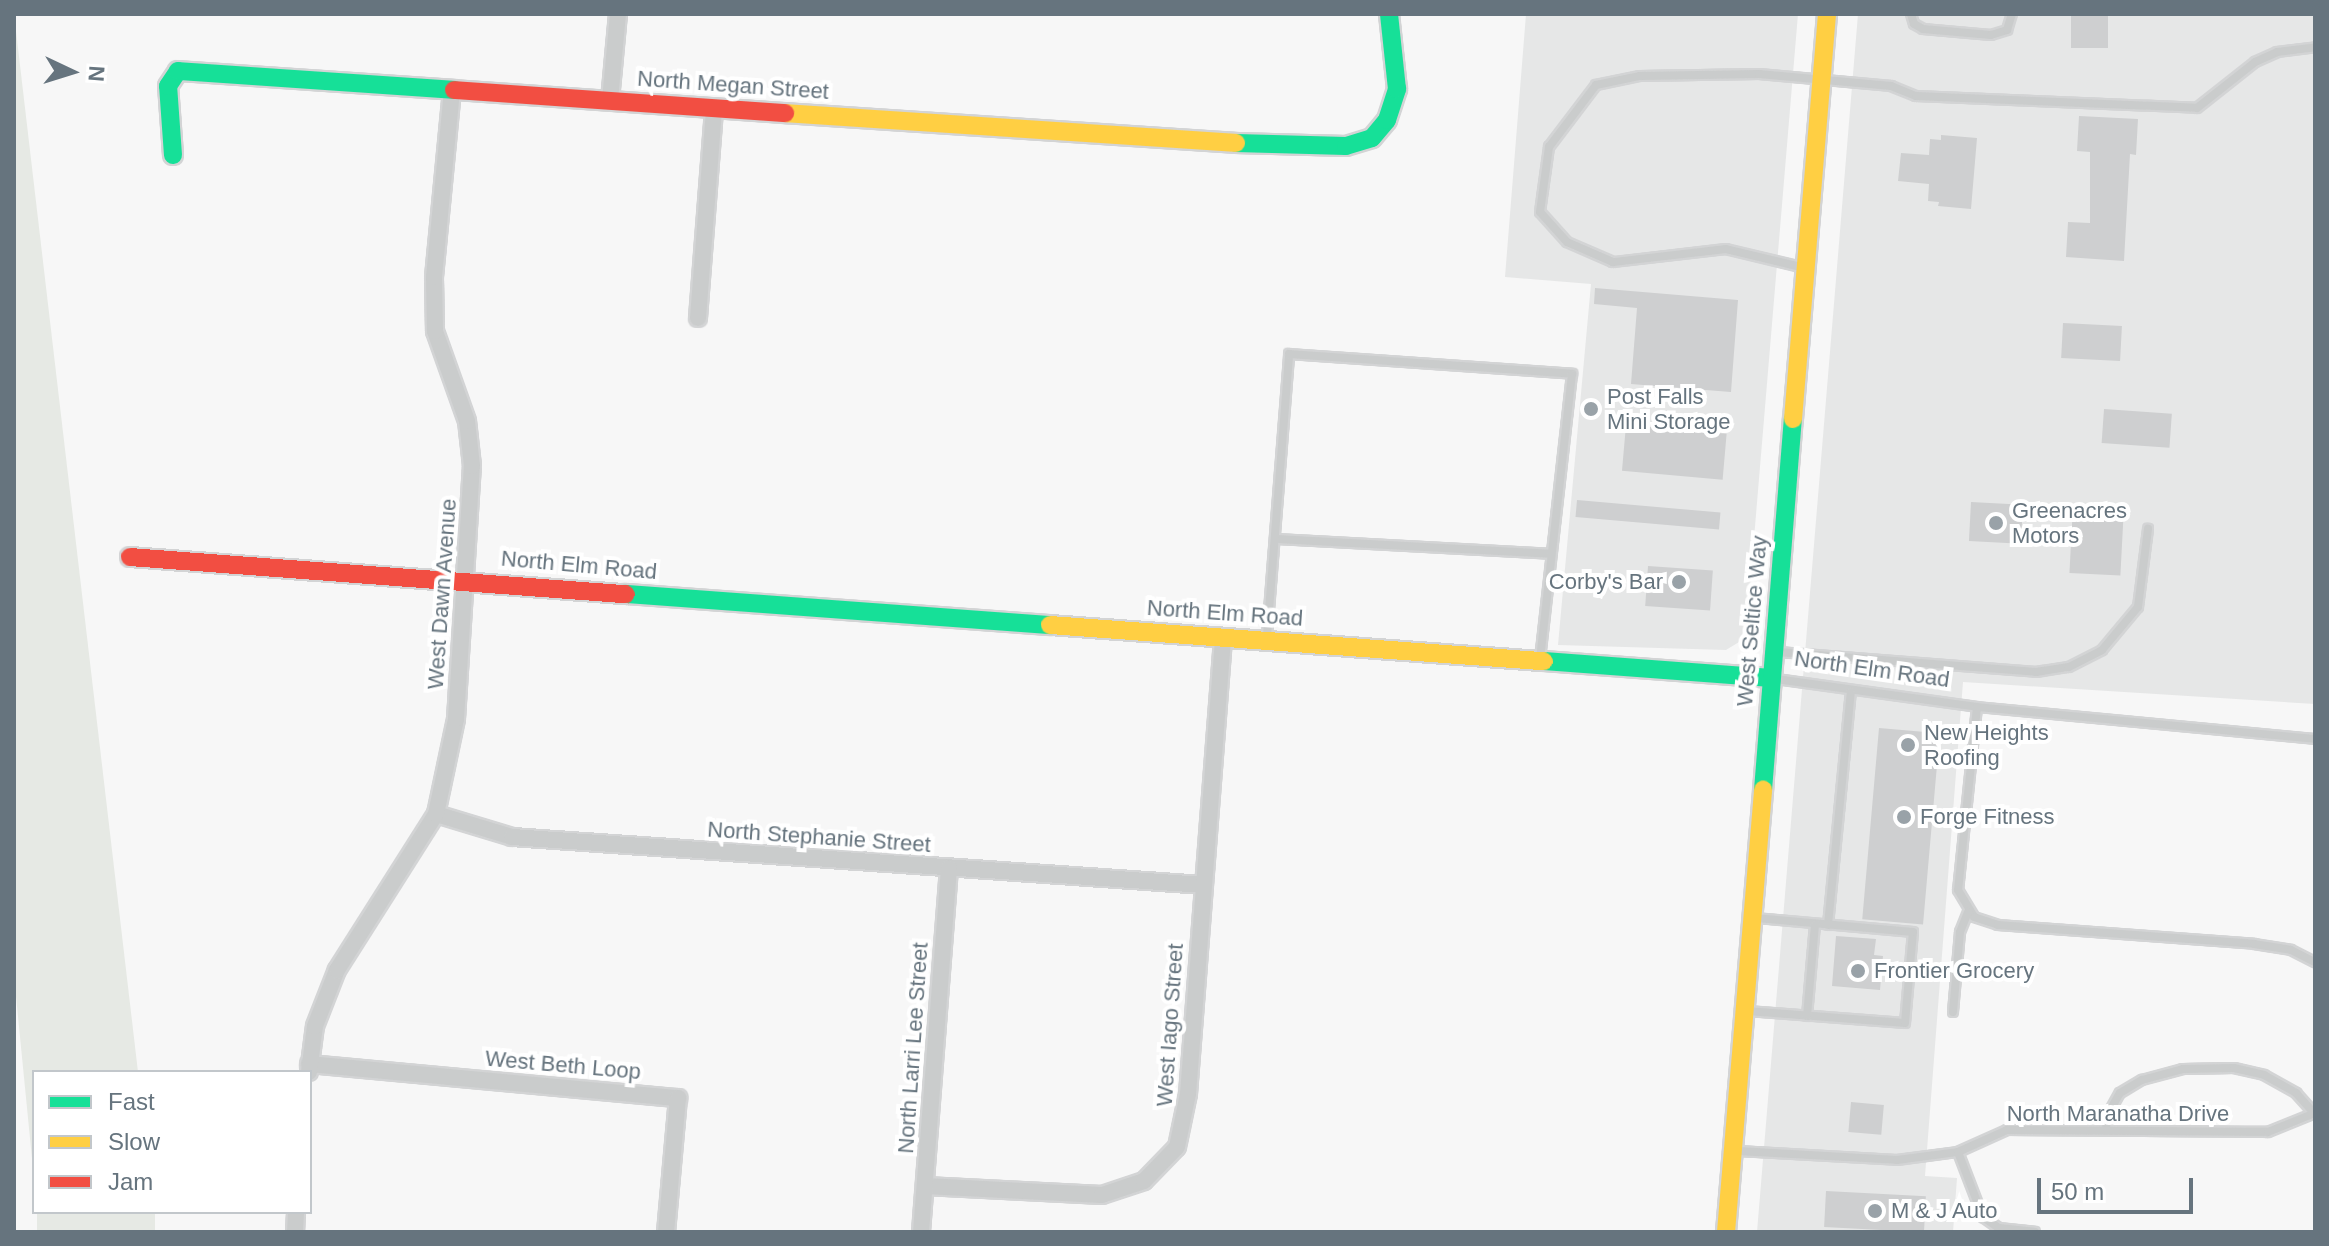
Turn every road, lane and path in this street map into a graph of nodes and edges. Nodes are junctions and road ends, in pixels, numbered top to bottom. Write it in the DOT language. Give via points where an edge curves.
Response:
graph roads {
  1 [pos="618,14"];
  2 [pos="1389,14"];
  3 [pos="1827,14"];
  4 [pos="1911,14"];
  5 [pos="2012,14"];
  6 [pos="2315,47"];
  7 [pos="1822,79"];
  8 [pos="452,90"];
  9 [pos="610,100"];
  10 [pos="714,108"];
  11 [pos="173,155"];
  12 [pos="1806,268"];
  13 [pos="698,318"];
  14 [pos="2148,529"];
  15 [pos="1276,539"];
  16 [pos="1551,554"];
  17 [pos="130,557"];
  18 [pos="465,580"];
  19 [pos="1223,637"];
  20 [pos="1266,639"];
  21 [pos="1773,651"];
  22 [pos="1540,660"];
  23 [pos="1771,678"];
  24 [pos="1851,691"];
  25 [pos="1977,707"];
  26 [pos="2315,739"];
  27 [pos="436,814"];
  28 [pos="949,868"];
  29 [pos="1203,885"];
  30 [pos="1968,912"];
  31 [pos="1751,917"];
  32 [pos="1815,924"];
  33 [pos="1828,925"];
  34 [pos="2315,962"];
  35 [pos="1743,1011"];
  36 [pos="1953,1012"];
  37 [pos="1807,1016"];
  38 [pos="309,1068"];
  39 [pos="2315,1113"];
  40 [pos="2106,1130"];
  41 [pos="1732,1151"];
  42 [pos="1958,1152"];
  43 [pos="925,1186"];
  44 [pos="666,1232"];
  45 [pos="921,1232"];
  46 [pos="1726,1232"];
  47 [pos="2035,1232"];
  1 -- 9 [label="street"];
  2 -- 10 [label="street, North Megan Street" via="1397,89 1387,120 1372,138 1310,148"];
  3 -- 7 [label="street, West Seltice Way"];
  4 -- 5 [label="lane" via="1923,29 1991,35 2007,30"];
  6 -- 7 [label="lane" via="2277,52 2255,62 2197,108 1916,96 1891,86"];
  7 -- 12 [label="street, West Seltice Way"];
  7 -- 12 [label="lane" via="1683,75 1596,85 1549,147 1540,212 1567,242 1613,262 1726,249"];
  8 -- 9 [label="street, North Megan Street"];
  8 -- 11 [label="street, North Megan Street" via="178,71 168,86"];
  8 -- 18 [label="street, West Dawn Avenue" via="435,318 447,376 467,421 472,466"];
  9 -- 10 [label="street, North Megan Street"];
  10 -- 13 [label="street"];
  12 -- 21 [label="street, West Seltice Way"];
  14 -- 21 [label="lane" via="2138,607 2102,650 2069,667 2036,672"];
  15 -- 16 [label="lane"];
  15 -- 16 [label="lane" via="1289,354 1572,374"];
  15 -- 20 [label="lane"];
  16 -- 22 [label="lane"];
  17 -- 18 [label="street, North Elm Road"];
  18 -- 19 [label="street, North Elm Road"];
  18 -- 27 [label="street, West Dawn Avenue" via="456,719"];
  19 -- 20 [label="street, North Elm Road"];
  19 -- 29 [label="street, West Iago Street"];
  20 -- 22 [label="street, North Elm Road"];
  21 -- 23 [label="street, West Seltice Way"];
  22 -- 23 [label="street, North Elm Road"];
  23 -- 24 [label="lane, North Elm Road"];
  23 -- 31 [label="street, West Seltice Way"];
  24 -- 25 [label="lane, North Elm Road"];
  24 -- 33 [label="lane"];
  25 -- 26 [label="lane, North Elm Road"];
  25 -- 30 [label="lane" via="1959,883"];
  27 -- 28 [label="street, North Stephanie Street" via="512,837"];
  27 -- 38 [label="street, West Dawn Avenue" via="337,970 315,1026"];
  28 -- 29 [label="street, North Stephanie Street"];
  28 -- 43 [label="street, North Larri Lee Street"];
  29 -- 43 [label="street, West Iago Street" via="1184,1125 1163,1166 1144,1181 1102,1195"];
  30 -- 34 [label="lane" via="1991,924 2254,944 2291,950"];
  30 -- 36 [label="lane" via="1960,932"];
  31 -- 32 [label="lane"];
  31 -- 35 [label="street, West Seltice Way"];
  32 -- 33 [label="lane"];
  32 -- 37 [label="lane"];
  33 -- 37 [label="lane" via="1913,932 1905,1023"];
  35 -- 37 [label="lane"];
  35 -- 41 [label="street, West Seltice Way"];
  38 -- 44 [label="street, West Beth Loop" via="678,1098"];
  39 -- 40 [label="lane, North Maranatha Drive" via="2268,1132"];
  39 -- 40 [label="lane" via="2296,1093 2264,1075 2234,1068 2183,1069 2142,1080 2120,1093 2107,1116"];
  40 -- 42 [label="lane, North Maranatha Drive" via="2007,1130"];
  41 -- 42 [label="lane, North Maranatha Drive" via="1897,1160"];
  41 -- 46 [label="street, West Seltice Way"];
  42 -- 47 [label="lane" via="1983,1217 1999,1228"];
  43 -- 45 [label="street, North Larri Lee Street"];
}
